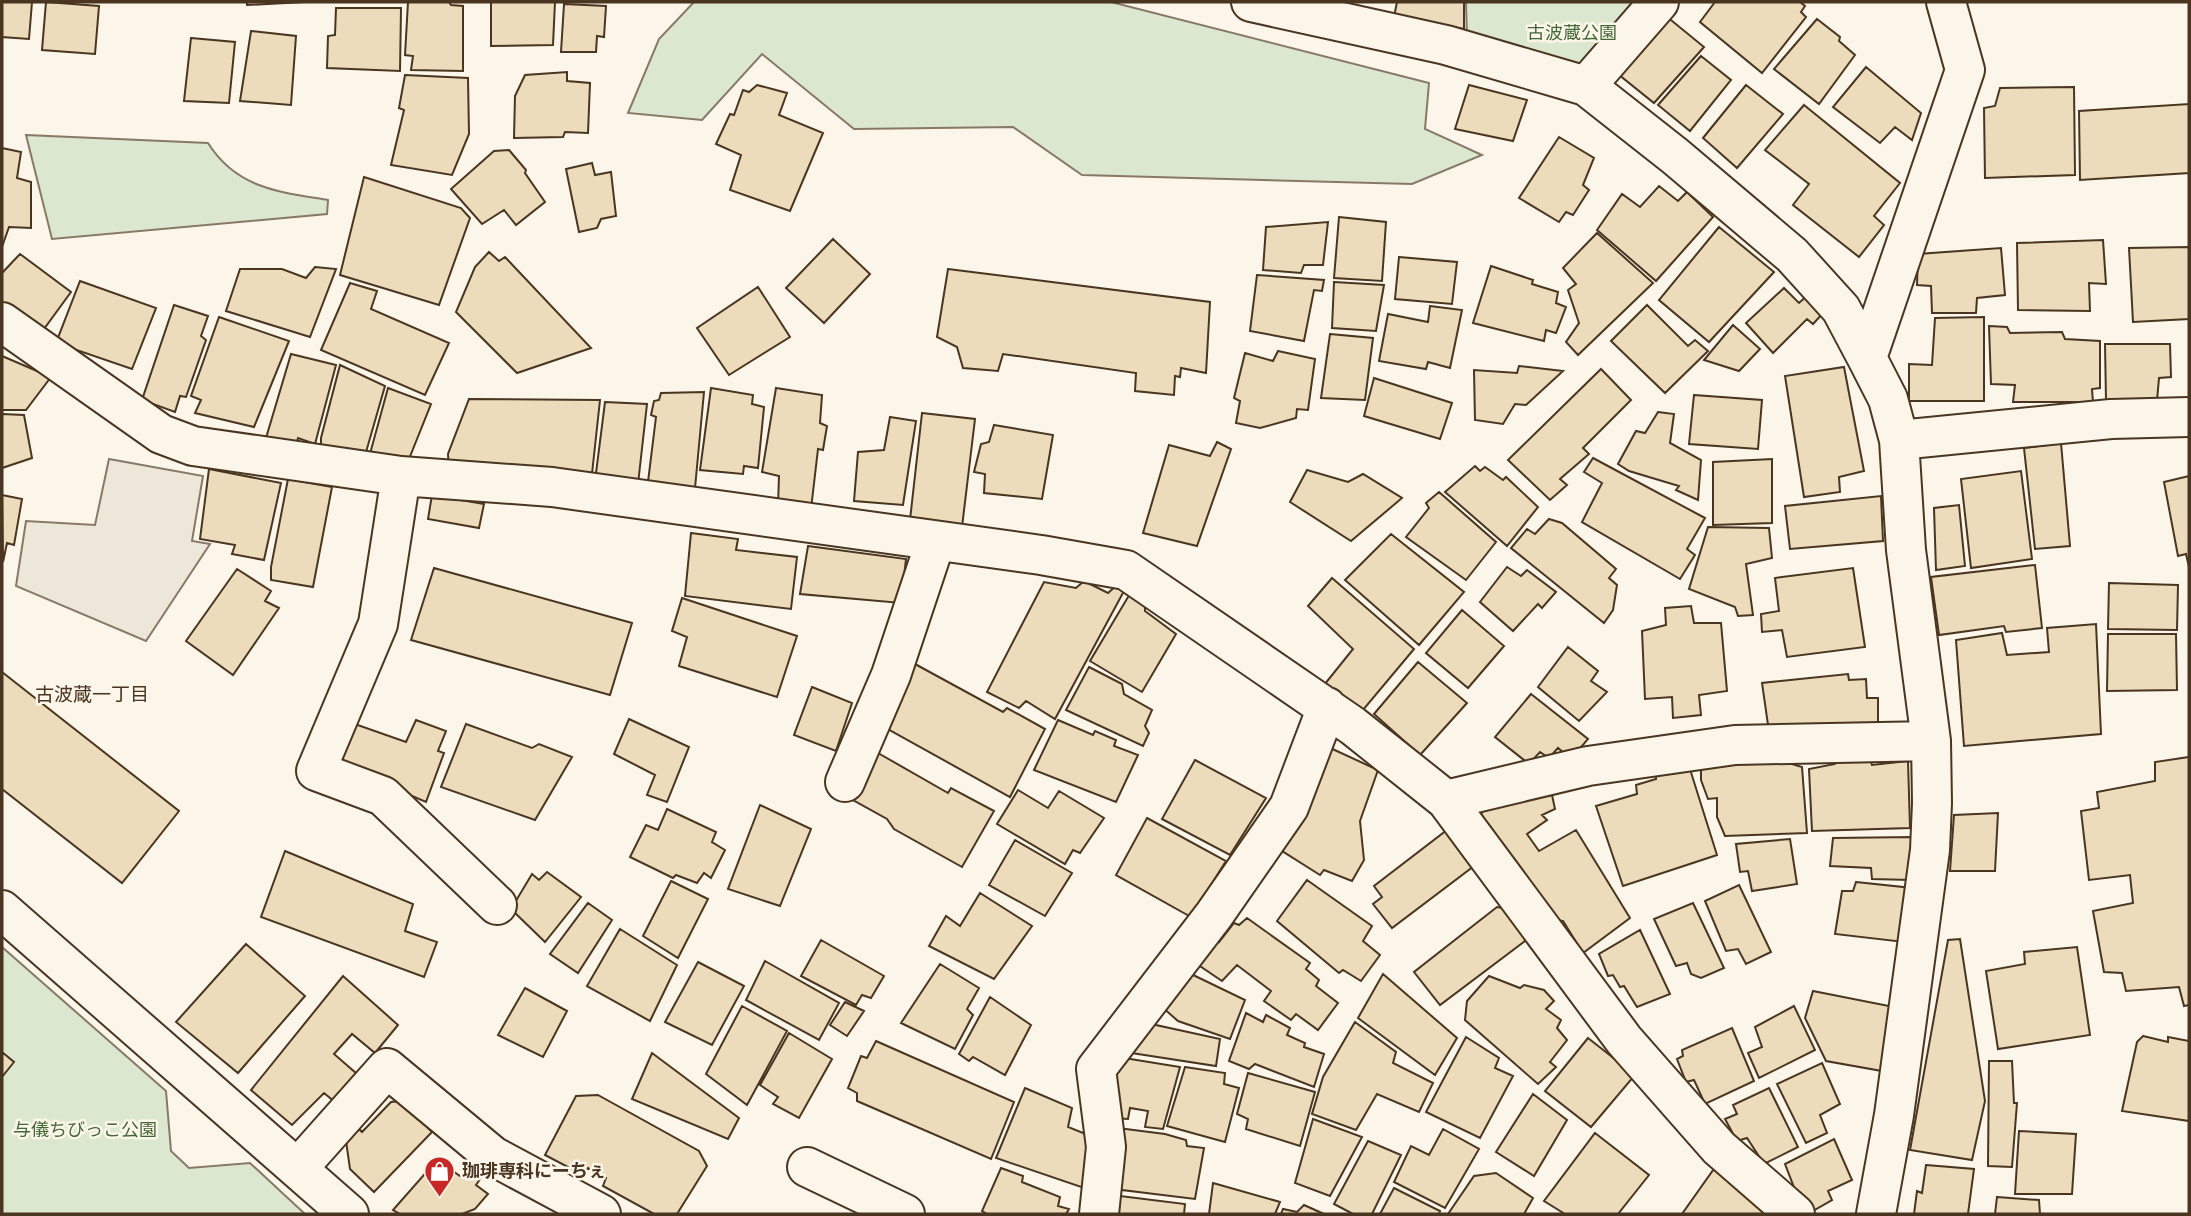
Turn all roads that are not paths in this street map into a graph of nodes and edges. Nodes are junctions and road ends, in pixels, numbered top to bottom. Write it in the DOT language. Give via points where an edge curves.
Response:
graph roads {
  1 [pos="1251,2"];
  2 [pos="1659,2"];
  3 [pos="1945,2"];
  4 [pos="1586,86"];
  5 [pos="2,322"];
  6 [pos="1867,358"];
  7 [pos="2189,418"];
  8 [pos="1899,440"];
  9 [pos="401,475"];
  10 [pos="935,543"];
  11 [pos="1327,707"];
  12 [pos="1931,741"];
  13 [pos="845,782"];
  14 [pos="1446,800"];
  15 [pos="498,905"];
  16 [pos="2,910"];
  17 [pos="807,1167"];
  18 [pos="298,1168"];
  19 [pos="349,1214"];
  20 [pos="601,1214"];
  21 [pos="905,1214"];
  22 [pos="1100,1214"];
  23 [pos="1795,1214"];
  24 [pos="1877,1214"];
  1 -- 4 [label="street" via="1446,45"];
  2 -- 4 [label="street"];
  3 -- 6 [label="street" via="1965,70"];
  4 -- 6 [label="street" via="1792,255 1841,309"];
  5 -- 9 [label="street" via="161,434 193,446"];
  6 -- 8 [label="street" via="1888,400"];
  7 -- 8 [label="street" via="2111,419"];
  8 -- 12 [label="street" via="1906,550"];
  9 -- 10 [label="street" via="552,487"];
  9 -- 15 [label="street" via="378,624 316,771 383,796"];
  10 -- 11 [label="street" via="1126,570"];
  10 -- 13 [label="street" via="891,675"];
  11 -- 14 [label="street"];
  11 -- 22 [label="street" via="1289,807 1214,915 1096,1069 1107,1147"];
  12 -- 14 [label="street" via="1735,745 1588,766"];
  12 -- 24 [label="street" via="1930,850"];
  14 -- 23 [label="street" via="1624,1040 1719,1148"];
  16 -- 18 [label="street"];
  17 -- 21 [label="street"];
  18 -- 19 [label="street"];
  18 -- 20 [label="street" via="387,1068 493,1156"];
}
